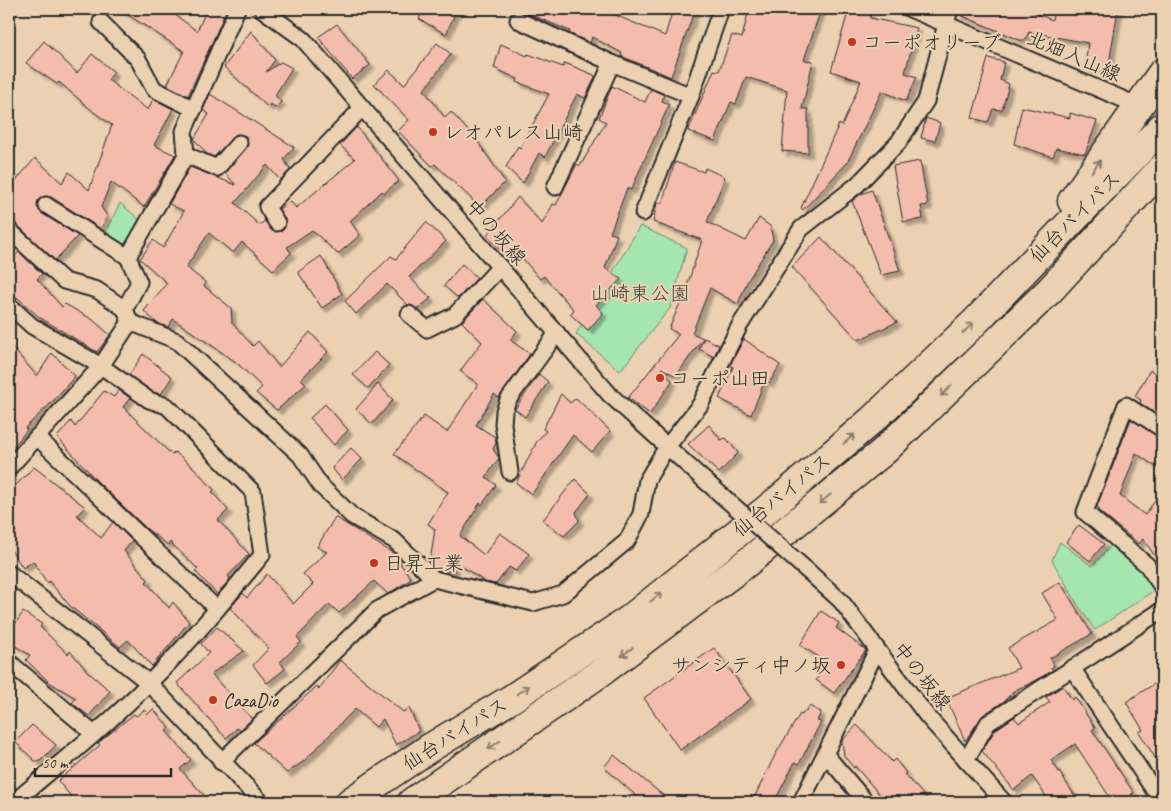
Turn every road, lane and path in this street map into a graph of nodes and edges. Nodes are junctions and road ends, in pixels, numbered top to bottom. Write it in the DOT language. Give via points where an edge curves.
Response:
graph roads {
  1 [pos="237,9"];
  2 [pos="262,9"];
  3 [pos="721,9"];
  4 [pos="910,9"];
  5 [pos="948,16"];
  6 [pos="518,20"];
  7 [pos="101,22"];
  8 [pos="612,63"];
  9 [pos="1162,73"];
  10 [pos="691,96"];
  11 [pos="1139,106"];
  12 [pos="362,108"];
  13 [pos="194,109"];
  14 [pos="1162,127"];
  15 [pos="239,143"];
  16 [pos="186,156"];
  17 [pos="1162,168"];
  18 [pos="555,187"];
  19 [pos="1162,194"];
  20 [pos="46,205"];
  21 [pos="644,213"];
  22 [pos="276,224"];
  23 [pos="9,230"];
  24 [pos="128,258"];
  25 [pos="1028,264"];
  26 [pos="500,267"];
  27 [pos="1050,290"];
  28 [pos="9,305"];
  29 [pos="409,314"];
  30 [pos="128,316"];
  31 [pos="557,333"];
  32 [pos="101,366"];
  33 [pos="1162,430"];
  34 [pos="37,437"];
  35 [pos="666,448"];
  36 [pos="11,462"];
  37 [pos="510,472"];
  38 [pos="9,573"];
  39 [pos="434,579"];
  40 [pos="1162,587"];
  41 [pos="217,609"];
  42 [pos="1162,610"];
  43 [pos="877,650"];
  44 [pos="9,662"];
  45 [pos="1072,668"];
  46 [pos="149,683"];
  47 [pos="94,734"];
  48 [pos="826,755"];
  49 [pos="966,760"];
  50 [pos="221,762"];
  51 [pos="14,802"];
  52 [pos="261,802"];
  53 [pos="350,802"];
  54 [pos="412,802"];
  55 [pos="801,802"];
  56 [pos="866,802"];
  57 [pos="1004,802"];
  58 [pos="1162,802"];
  1 -- 13 [label="street"];
  2 -- 12 [label="street, 中の坂線" via="303,39"];
  3 -- 10 [label="street"];
  4 -- 5 [label="street, 北畑入山線"];
  5 -- 11 [label="street, 北畑入山線"];
  5 -- 35 [label="street" via="926,101 898,143 857,184 801,230 740,324 700,405"];
  6 -- 8 [label="street"];
  7 -- 13 [label="street" via="138,59 154,89"];
  8 -- 10 [label="street"];
  8 -- 18 [label="street"];
  9 -- 11 [label="highway"];
  10 -- 21 [label="street"];
  25 -- 11 [label="highway, one-way"];
  12 -- 22 [label="street" via="267,207"];
  12 -- 26 [label="street, 中の坂線"];
  13 -- 16 [label="street" via="184,131"];
  14 -- 25 [label="highway, 仙台バイパス"];
  15 -- 16 [label="street" via="217,168"];
  16 -- 24 [label="street"];
  17 -- 27 [label="highway, 仙台バイパス"];
  19 -- 27 [label="highway" via="1089,261"];
  20 -- 24 [label="street"];
  23 -- 30 [label="street" via="64,281 97,290"];
  24 -- 30 [label="street" via="139,282"];
  53 -- 25 [label="highway, 仙台バイパス, one-way" via="630,619 781,498 872,419 975,322"];
  26 -- 29 [label="street" via="455,315 427,329"];
  26 -- 31 [label="street, 中の坂線"];
  27 -- 54 [label="highway, 仙台バイパス, one-way" via="884,451 749,561 597,675"];
  28 -- 32 [label="street" via="32,326"];
  30 -- 32 [label="street"];
  30 -- 39 [label="street" via="177,341 300,455 321,486 352,516 395,541"];
  31 -- 35 [label="street, 中の坂線" via="610,395"];
  31 -- 37 [label="street" via="508,400 504,411"];
  32 -- 34 [label="street"];
  32 -- 41 [label="street" via="150,400 168,406 253,492 262,555"];
  33 -- 40 [label="street" via="1126,404 1085,512 1147,565"];
  34 -- 36 [label="street"];
  34 -- 41 [label="street"];
  35 -- 39 [label="street" via="647,480 641,514 627,541 563,594 534,602"];
  35 -- 43 [label="street, 中の坂線, bridge" via="841,601"];
  38 -- 46 [label="street"];
  39 -- 50 [label="street" via="377,610"];
  41 -- 46 [label="street"];
  42 -- 45 [label="street"];
  43 -- 48 [label="street"];
  43 -- 49 [label="street, 中の坂線" via="927,716"];
  44 -- 47 [label="street"];
  45 -- 49 [label="street" via="988,723"];
  45 -- 58 [label="street"];
  46 -- 47 [label="street"];
  46 -- 50 [label="street"];
  47 -- 51 [label="street"];
  48 -- 55 [label="street"];
  48 -- 56 [label="street"];
  49 -- 57 [label="street, 中の坂線"];
  50 -- 52 [label="street"];
}
